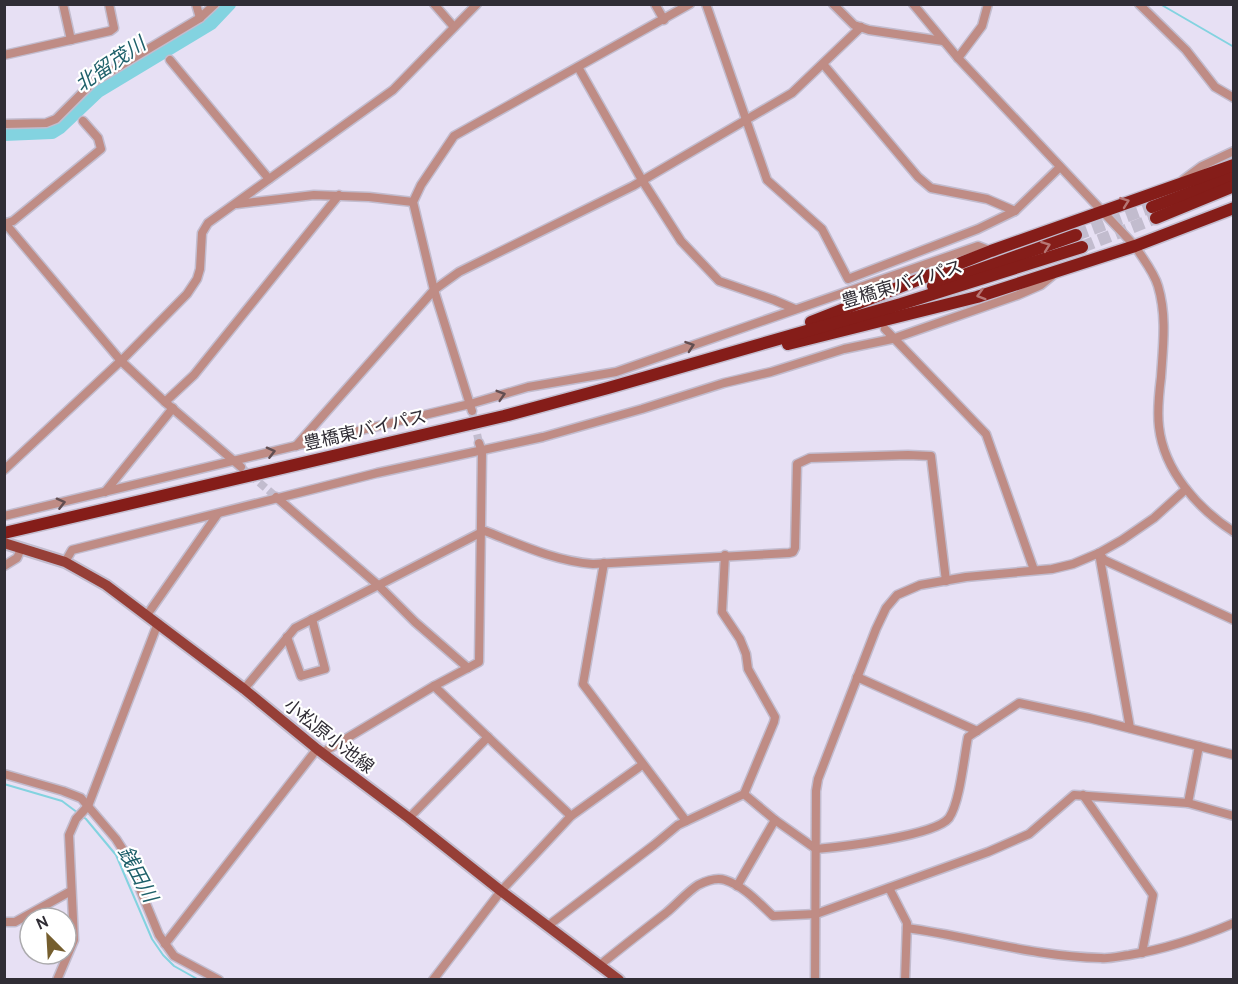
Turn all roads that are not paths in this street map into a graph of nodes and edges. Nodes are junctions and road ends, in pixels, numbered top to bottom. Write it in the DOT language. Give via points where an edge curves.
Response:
graph roads {
  1 [pos="63,4"];
  2 [pos="109,4"];
  3 [pos="196,4"];
  4 [pos="215,4"];
  5 [pos="434,4"];
  6 [pos="477,4"];
  7 [pos="655,4"];
  8 [pos="690,4"];
  9 [pos="706,4"];
  10 [pos="833,4"];
  11 [pos="913,4"];
  12 [pos="988,4"];
  13 [pos="1140,4"];
  14 [pos="200,18"];
  15 [pos="663,20"];
  16 [pos="454,27"];
  17 [pos="861,27"];
  18 [pos="71,40"];
  19 [pos="943,41"];
  20 [pos="4,55"];
  21 [pos="958,58"];
  22 [pos="170,60"];
  23 [pos="823,64"];
  24 [pos="578,67"];
  25 [pos="1233,96"];
  26 [pos="746,118"];
  27 [pos="83,121"];
  28 [pos="4,123"];
  29 [pos="1233,151"];
  30 [pos="1233,165"];
  31 [pos="1060,167"];
  32 [pos="1233,176"];
  33 [pos="269,179"];
  34 [pos="642,180"];
  35 [pos="1180,182"];
  36 [pos="1233,186"];
  37 [pos="339,195"];
  38 [pos="412,202"];
  39 [pos="234,204"];
  40 [pos="1233,208"];
  41 [pos="1015,211"];
  42 [pos="1101,211"];
  43 [pos="5,223"];
  44 [pos="1135,246"];
  45 [pos="991,250"];
  46 [pos="1057,272"];
  47 [pos="434,290"];
  48 [pos="795,309"];
  49 [pos="796,328"];
  50 [pos="885,329"];
  51 [pos="892,339"];
  52 [pos="732,352"];
  53 [pos="121,361"];
  54 [pos="667,372"];
  55 [pos="165,402"];
  56 [pos="173,408"];
  57 [pos="471,408"];
  58 [pos="295,446"];
  59 [pos="481,447"];
  60 [pos="238,464"];
  61 [pos="4,470"];
  62 [pos="1186,489"];
  63 [pos="105,492"];
  64 [pos="277,497"];
  65 [pos="217,515"];
  66 [pos="4,516"];
  67 [pos="9,532"];
  68 [pos="1233,532"];
  69 [pos="480,533"];
  70 [pos="4,543"];
  71 [pos="21,549"];
  72 [pos="1099,553"];
  73 [pos="725,555"];
  74 [pos="65,562"];
  75 [pos="604,563"];
  76 [pos="4,566"];
  77 [pos="1034,570"];
  78 [pos="946,581"];
  79 [pos="378,585"];
  80 [pos="147,615"];
  81 [pos="312,619"];
  82 [pos="1233,620"];
  83 [pos="158,623"];
  84 [pos="287,637"];
  85 [pos="468,668"];
  86 [pos="857,677"];
  87 [pos="434,686"];
  88 [pos="244,689"];
  89 [pos="1131,728"];
  90 [pos="977,731"];
  91 [pos="488,737"];
  92 [pos="1199,746"];
  93 [pos="319,751"];
  94 [pos="1233,755"];
  95 [pos="642,765"];
  96 [pos="4,774"];
  97 [pos="744,794"];
  98 [pos="1083,795"];
  99 [pos="1188,803"];
  100 [pos="87,807"];
  101 [pos="571,816"];
  102 [pos="1233,816"];
  103 [pos="409,818"];
  104 [pos="775,820"];
  105 [pos="686,821"];
  106 [pos="816,849"];
  107 [pos="737,886"];
  108 [pos="889,888"];
  109 [pos="71,891"];
  110 [pos="501,891"];
  111 [pos="816,914"];
  112 [pos="4,922"];
  113 [pos="1233,923"];
  114 [pos="549,925"];
  115 [pos="907,928"];
  116 [pos="165,944"];
  117 [pos="1142,953"];
  118 [pos="600,965"];
  119 [pos="57,980"];
  120 [pos="219,980"];
  121 [pos="433,980"];
  122 [pos="620,980"];
  123 [pos="815,980"];
  124 [pos="905,980"];
  1 -- 18 [label="street"];
  2 -- 18 [label="street" via="114,28"];
  3 -- 14 [label="street"];
  4 -- 14 [label="street"];
  5 -- 16 [label="street"];
  6 -- 16 [label="street"];
  7 -- 15 [label="street"];
  8 -- 15 [label="street"];
  9 -- 26 [label="street"];
  10 -- 17 [label="street"];
  11 -- 19 [label="street"];
  12 -- 21 [label="street" via="982,26"];
  13 -- 25 [label="street" via="1186,50 1215,87"];
  14 -- 28 [label="street" via="93,82 56,119 46,123"];
  15 -- 24 [label="street"];
  16 -- 33 [label="street" via="393,90"];
  17 -- 19 [label="street"];
  17 -- 23 [label="street"];
  18 -- 20 [label="street"];
  19 -- 21 [label="street"];
  21 -- 31 [label="street"];
  22 -- 33 [label="street"];
  23 -- 26 [label="street" via="792,93"];
  23 -- 41 [label="street" via="931,188 987,200"];
  24 -- 34 [label="street"];
  24 -- 38 [label="street" via="454,136"];
  26 -- 34 [label="street"];
  26 -- 41 [label="street" via="767,180 822,229 848,279"];
  27 -- 43 [label="street" via="98,138 101,149 13,221"];
  29 -- 35 [label="street"];
  30 -- 35 [label="highway"];
  31 -- 41 [label="street"];
  31 -- 42 [label="street"];
  32 -- 36 [label="highway" via="1154,212"];
  33 -- 39 [label="street"];
  34 -- 47 [label="street" via="459,272"];
  34 -- 48 [label="street" via="681,241 720,281"];
  42 -- 35 [label="highway, one-way"];
  37 -- 38 [label="street"];
  37 -- 39 [label="street"];
  37 -- 55 [label="street" via="194,375"];
  38 -- 47 [label="street"];
  39 -- 53 [label="street" via="214,217 202,233 200,269 187,294"];
  40 -- 44 [label="highway"];
  42 -- 44 [label="street"];
  42 -- 45 [label="highway"];
  43 -- 53 [label="street"];
  44 -- 46 [label="highway"];
  44 -- 62 [label="street" via="1157,283 1161,299 1164,332 1159,427 1172,466"];
  45 -- 48 [label="street" via="978,246 857,292"];
  45 -- 49 [label="highway"];
  46 -- 51 [label="street" via="1041,285 1017,295"];
  46 -- 54 [label="highway, one-way" via="976,297"];
  47 -- 57 [label="street"];
  47 -- 58 [label="street"];
  57 -- 48 [label="street, one-way" via="528,387 616,372"];
  49 -- 52 [label="highway, 豊橋東バイパス"];
  49 -- 52 [label="highway, 豊橋東バイパス, one-way" via="1079,241 901,304"];
  50 -- 51 [label="street"];
  51 -- 59 [label="street" via="844,349 543,437"];
  51 -- 77 [label="street" via="986,434"];
  52 -- 54 [label="highway, 豊橋東バイパス"];
  53 -- 55 [label="street"];
  53 -- 61 [label="street"];
  54 -- 67 [label="highway, 豊橋東バイパス" via="504,416"];
  55 -- 56 [label="street"];
  56 -- 60 [label="street"];
  56 -- 63 [label="street"];
  57 -- 58 [label="street"];
  60 -- 58 [label="street, one-way"];
  59 -- 64 [label="street"];
  59 -- 69 [label="street"];
  60 -- 63 [label="street"];
  62 -- 68 [label="street"];
  62 -- 72 [label="street" via="1154,518"];
  66 -- 63 [label="street, one-way"];
  64 -- 65 [label="street"];
  64 -- 79 [label="street"];
  65 -- 74 [label="street" via="72,550"];
  65 -- 80 [label="street"];
  69 -- 75 [label="street" via="485,531 571,563"];
  69 -- 79 [label="street"];
  69 -- 85 [label="street" via="479,662"];
  70 -- 71 [label="main road, 小松原小池線"];
  71 -- 74 [label="main road, 小松原小池線"];
  71 -- 76 [label="street" via="17,558"];
  72 -- 77 [label="street" via="1073,564"];
  72 -- 82 [label="street" via="1104,560"];
  72 -- 89 [label="street"];
  73 -- 75 [label="street"];
  73 -- 78 [label="street" via="794,552 799,462 810,458 925,454 931,456"];
  73 -- 97 [label="street" via="722,612 740,639 748,669 775,717"];
  74 -- 80 [label="main road, 小松原小池線"];
  75 -- 95 [label="street" via="583,684"];
  77 -- 78 [label="street"];
  78 -- 86 [label="street" via="920,585 897,595 886,608"];
  79 -- 81 [label="street"];
  79 -- 85 [label="street"];
  80 -- 83 [label="main road, 小松原小池線"];
  81 -- 84 [label="street"];
  81 -- 84 [label="street" via="325,669 301,676"];
  83 -- 88 [label="main road, 小松原小池線"];
  83 -- 100 [label="street"];
  84 -- 88 [label="street"];
  85 -- 87 [label="street"];
  86 -- 90 [label="street"];
  86 -- 106 [label="street" via="818,779"];
  87 -- 91 [label="street"];
  87 -- 93 [label="street"];
  88 -- 93 [label="main road, 小松原小池線"];
  89 -- 90 [label="street" via="1019,703"];
  89 -- 92 [label="street"];
  90 -- 106 [label="street" via="968,737 956,802 948,819 883,841"];
  91 -- 101 [label="street"];
  91 -- 103 [label="street"];
  92 -- 94 [label="street"];
  92 -- 99 [label="street"];
  93 -- 103 [label="main road, 小松原小池線"];
  93 -- 116 [label="street"];
  95 -- 101 [label="street"];
  95 -- 105 [label="street"];
  96 -- 100 [label="street" via="63,790 81,798"];
  97 -- 104 [label="street"];
  97 -- 105 [label="street"];
  98 -- 99 [label="street"];
  98 -- 108 [label="street" via="1068,798 1029,834"];
  98 -- 117 [label="street" via="1154,895"];
  99 -- 102 [label="street"];
  100 -- 109 [label="street" via="69,835"];
  100 -- 116 [label="street" via="125,853"];
  101 -- 110 [label="street"];
  103 -- 110 [label="main road, 小松原小池線"];
  104 -- 106 [label="street"];
  104 -- 107 [label="street"];
  105 -- 114 [label="street"];
  106 -- 111 [label="street"];
  107 -- 111 [label="street" via="773,916"];
  107 -- 118 [label="street" via="714,878 698,886"];
  108 -- 111 [label="street"];
  108 -- 115 [label="street"];
  109 -- 112 [label="street" via="15,922"];
  109 -- 119 [label="street" via="74,940"];
  110 -- 114 [label="main road, 小松原小池線"];
  110 -- 121 [label="street"];
  111 -- 123 [label="street"];
  113 -- 117 [label="street" via="1190,942"];
  114 -- 118 [label="main road, 小松原小池線"];
  115 -- 117 [label="street" via="1052,955 1100,958"];
  115 -- 124 [label="street"];
  116 -- 120 [label="street" via="174,956"];
  118 -- 122 [label="main road, 小松原小池線"];
}
